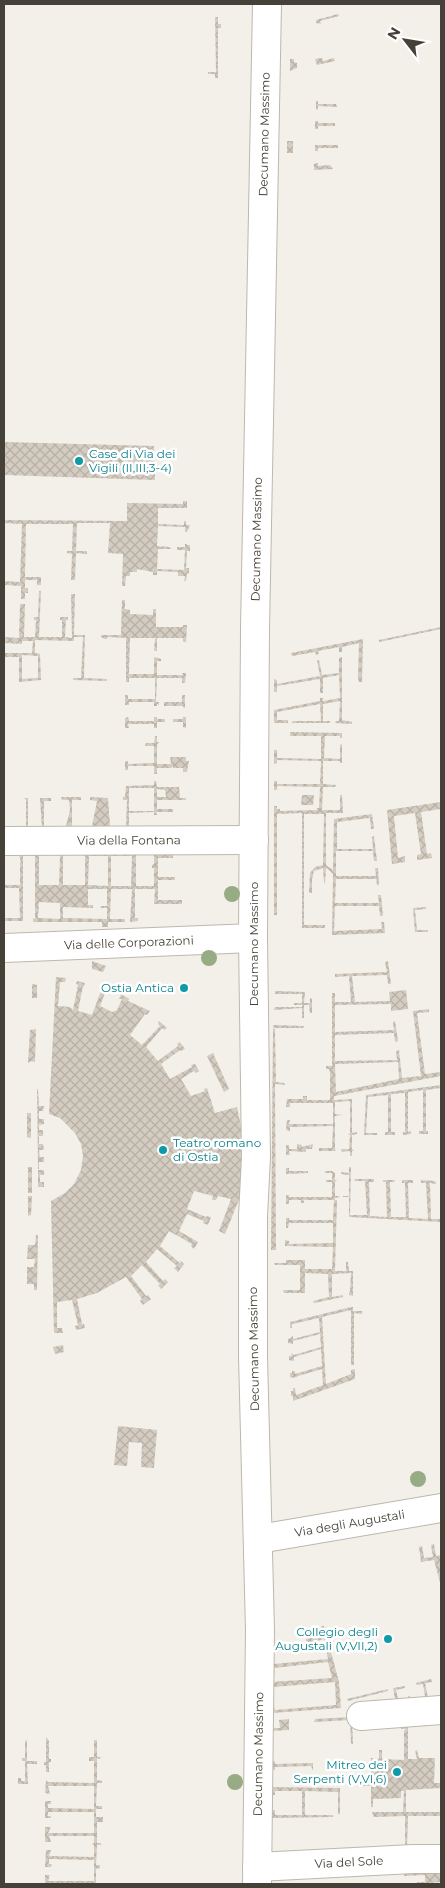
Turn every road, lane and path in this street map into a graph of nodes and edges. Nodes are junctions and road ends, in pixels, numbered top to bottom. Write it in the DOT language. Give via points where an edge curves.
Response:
graph roads {
  1 [pos="267,4"];
  2 [pos="254,840"];
  3 [pos="4,841"];
  4 [pos="253,938"];
  5 [pos="4,948"];
  6 [pos="441,1508"];
  7 [pos="259,1539"];
  8 [pos="441,1710"];
  9 [pos="361,1716"];
  10 [pos="441,1859"];
  11 [pos="257,1876"];
  1 -- 2 [label="street, Decumano Massimo" via="256,497"];
  2 -- 3 [label="street, Via della Fontana"];
  2 -- 4 [label="street, Decumano Massimo"];
  4 -- 5 [label="street, Via delle Corporazioni"];
  4 -- 7 [label="street, Decumano Massimo" via="256,1157 253,1356"];
  6 -- 7 [label="street, Via degli Augustali"];
  7 -- 11 [label="street, Decumano Massimo"];
  8 -- 9 [label="street"];
  10 -- 11 [label="street, Via del Sole" via="413,1859"];
}
